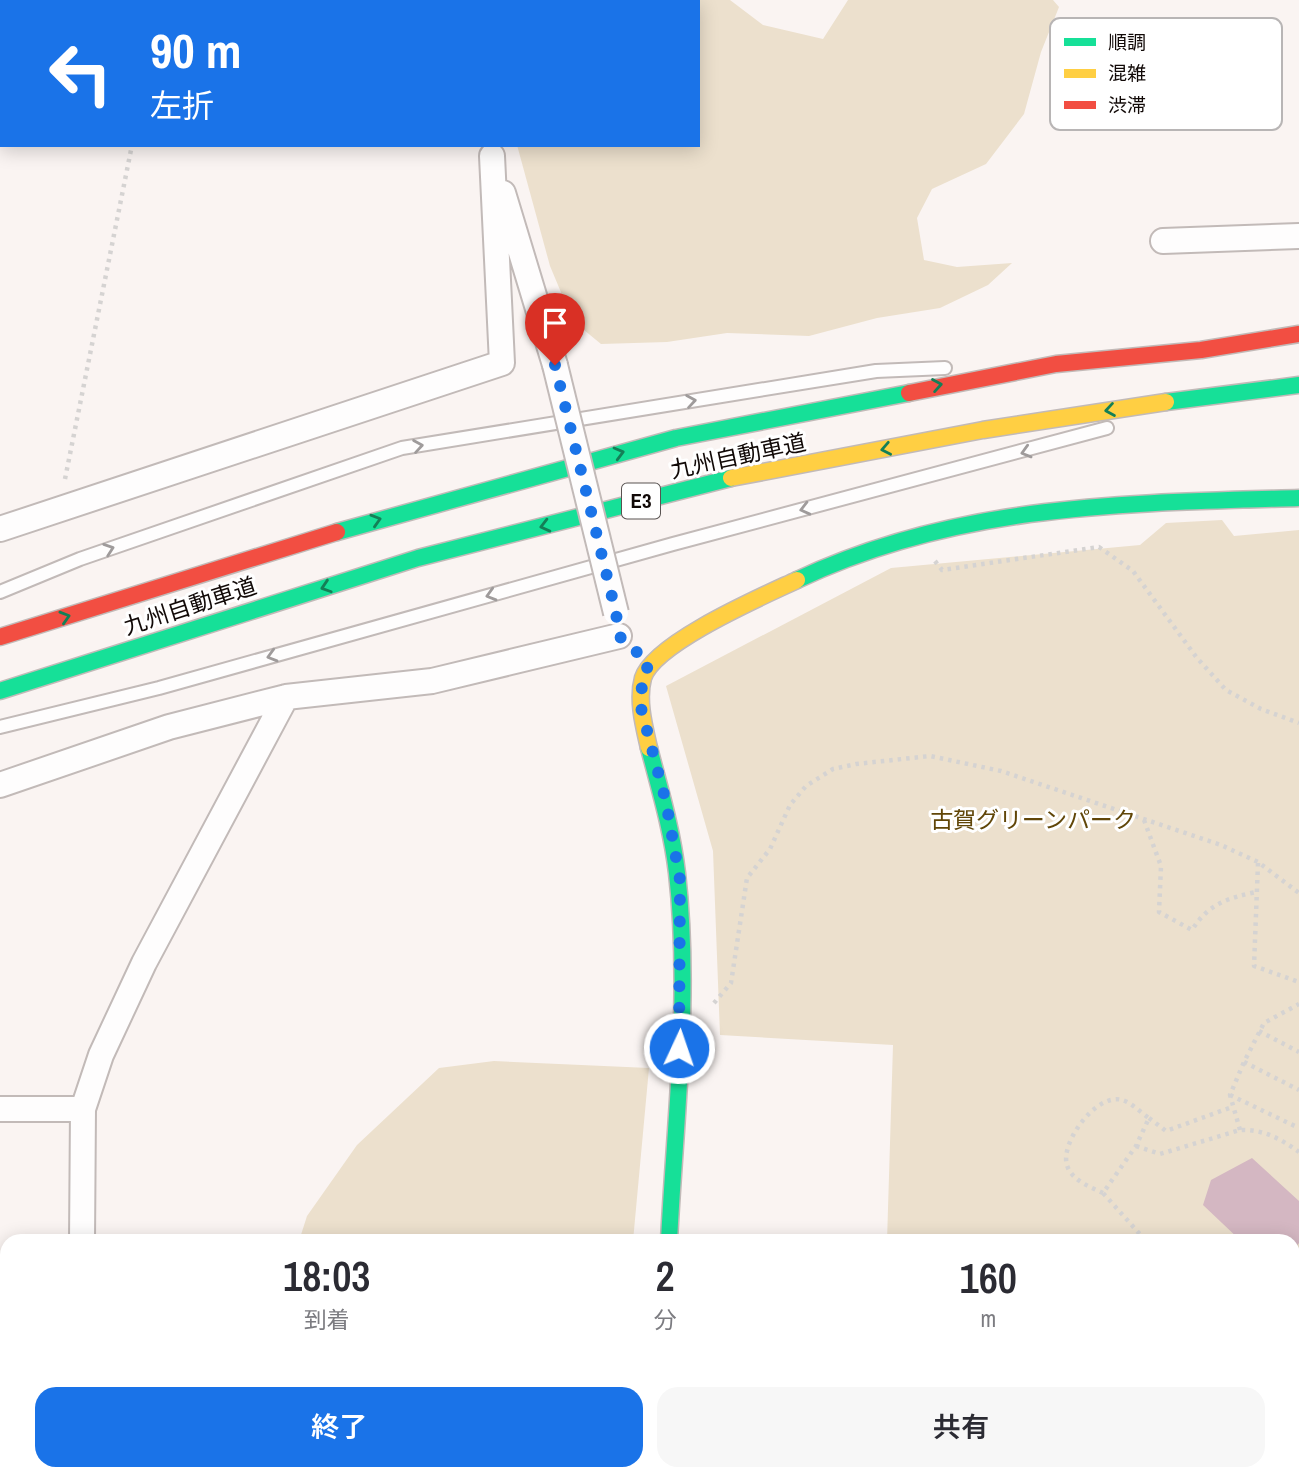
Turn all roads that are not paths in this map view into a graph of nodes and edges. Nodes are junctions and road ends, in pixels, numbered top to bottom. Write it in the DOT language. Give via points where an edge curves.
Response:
graph roads {
  1 [pos="490,151"];
  2 [pos="1299,236"];
  3 [pos="1163,241"];
  4 [pos="1299,334"];
  5 [pos="1056,363"];
  6 [pos="973,367"];
  7 [pos="959,368"];
  8 [pos="1299,385"];
  9 [pos="1232,392"];
  10 [pos="1299,498"];
  11 [pos="0,529"];
  12 [pos="0,592"];
  13 [pos="618,625"];
  14 [pos="0,637"];
  15 [pos="649,663"];
  16 [pos="0,691"];
  17 [pos="286,697"];
  18 [pos="0,727"];
  19 [pos="0,785"];
  20 [pos="0,1109"];
  21 [pos="83,1109"];
  22 [pos="82,1234"];
  23 [pos="669,1234"];
  1 -- 11 [label="street" via="502,363"];
  1 -- 13 [label="street, bridge" via="555,365"];
  2 -- 3 [label="street"];
  4 -- 5 [label="main road, 九州自動車道 / E3" via="1201,350"];
  5 -- 6 [label="lane"];
  14 -- 5 [label="main road, 九州自動車道 / E3, one-way" via="380,519 676,438"];
  12 -- 7 [label="lane, one-way" via="80,559 402,448 876,371"];
  8 -- 9 [label="main road, 九州自動車道 / E3"];
  9 -- 16 [label="main road, 九州自動車道 / E3, one-way" via="983,430 731,478 418,558"];
  9 -- 18 [label="lane, one-way" via="159,688"];
  10 -- 15 [label="main road" via="1070,507 915,535 853,555 784,586"];
  13 -- 15 [label="street"];
  13 -- 17 [label="street" via="432,681"];
  15 -- 23 [label="main road" via="642,681 641,708 666,802 680,880 681,1025"];
  17 -- 19 [label="street" via="169,727"];
  17 -- 21 [label="street" via="144,963 101,1055"];
  20 -- 21 [label="street"];
  21 -- 22 [label="street"];
}
